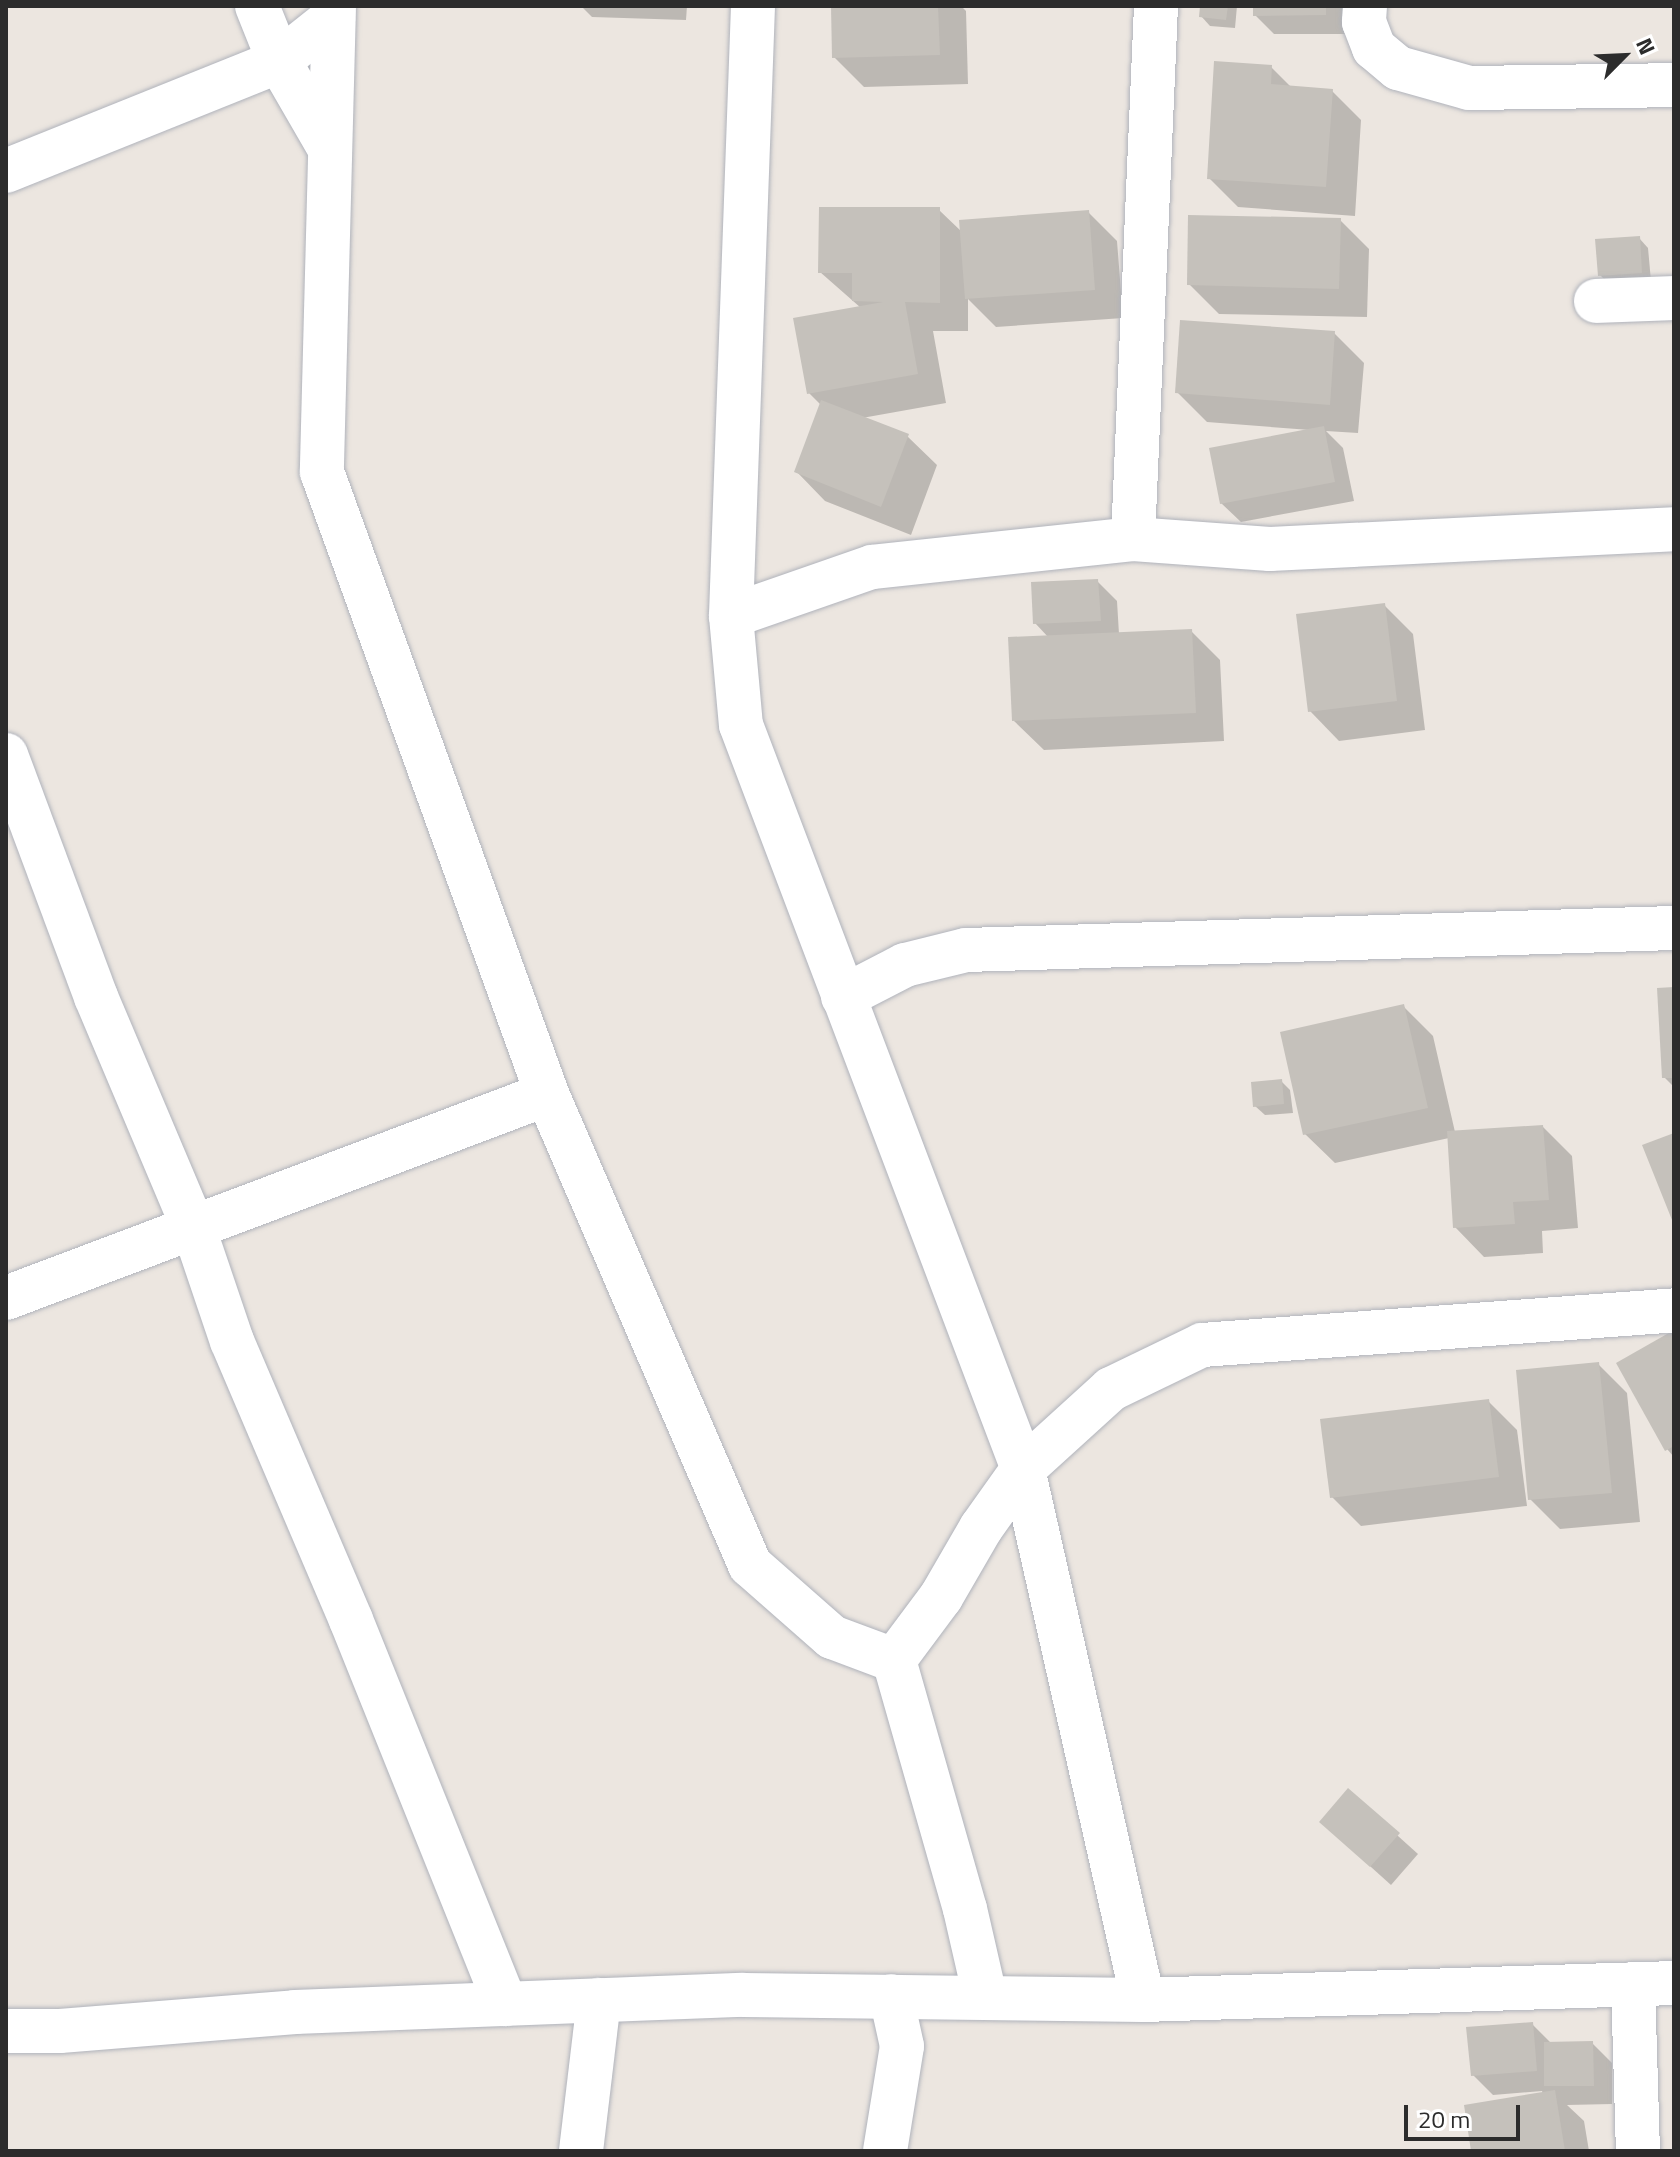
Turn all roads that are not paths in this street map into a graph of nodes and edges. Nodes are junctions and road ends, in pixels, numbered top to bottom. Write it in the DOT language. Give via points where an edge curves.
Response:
graph roads {
  1 [pos="257,6"];
  2 [pos="753,6"];
  3 [pos="1156,6"];
  4 [pos="1365,6"];
  5 [pos="334,12"];
  6 [pos="279,61"];
  7 [pos="1674,85"];
  8 [pos="328,146"];
  9 [pos="6,171"];
  10 [pos="1674,298"];
  11 [pos="1596,301"];
  12 [pos="1674,529"];
  13 [pos="1133,539"];
  14 [pos="731,616"];
  15 [pos="6,755"];
  16 [pos="1674,928"];
  17 [pos="843,997"];
  18 [pos="547,1094"];
  19 [pos="194,1229"];
  20 [pos="6,1298"];
  21 [pos="1674,1310"];
  22 [pos="1023,1469"];
  23 [pos="894,1660"];
  24 [pos="1653,1984"];
  25 [pos="891,1996"];
  26 [pos="985,1996"];
  27 [pos="599,2000"];
  28 [pos="1143,2000"];
  29 [pos="505,2004"];
  30 [pos="6,2031"];
  31 [pos="581,2151"];
  32 [pos="885,2151"];
  33 [pos="1638,2151"];
  1 -- 6 [label="street"];
  2 -- 14 [label="street"];
  3 -- 13 [label="street"];
  4 -- 7 [label="street" via="1364,22 1374,48 1398,68 1469,88"];
  5 -- 6 [label="street"];
  5 -- 8 [label="street"];
  6 -- 8 [label="street"];
  6 -- 9 [label="street"];
  8 -- 18 [label="street" via="322,472"];
  10 -- 11 [label="street"];
  12 -- 13 [label="street" via="1270,549"];
  13 -- 14 [label="street" via="872,567"];
  14 -- 17 [label="street" via="741,725"];
  15 -- 19 [label="street" via="96,997"];
  16 -- 17 [label="street" via="966,950 905,965"];
  17 -- 22 [label="street"];
  18 -- 19 [label="street"];
  18 -- 23 [label="street" via="750,1565 832,1637"];
  19 -- 20 [label="street"];
  19 -- 29 [label="street" via="232,1341"];
  21 -- 22 [label="street" via="1202,1345 1111,1389"];
  22 -- 23 [label="street"];
  22 -- 28 [label="street"];
  23 -- 26 [label="street"];
  24 -- 28 [label="street"];
  24 -- 33 [label="street"];
  25 -- 26 [label="street"];
  25 -- 27 [label="street"];
  25 -- 32 [label="street" via="902,2046"];
  26 -- 28 [label="street"];
  27 -- 29 [label="street"];
  27 -- 31 [label="street"];
  29 -- 30 [label="street"];
}
